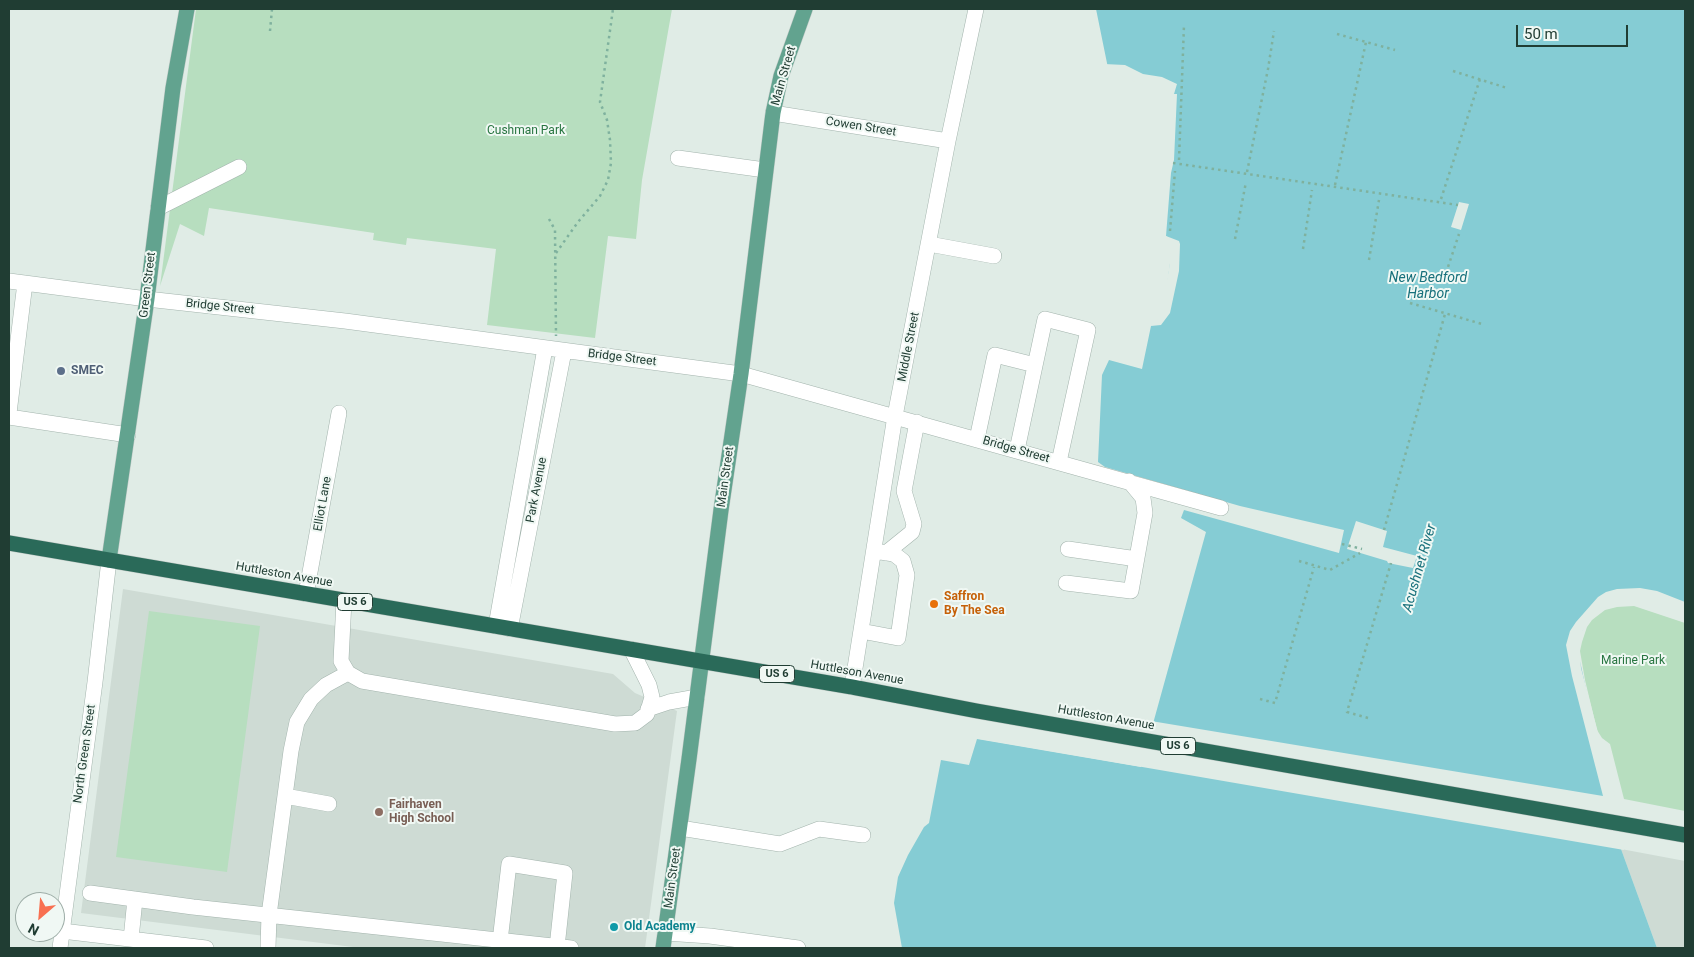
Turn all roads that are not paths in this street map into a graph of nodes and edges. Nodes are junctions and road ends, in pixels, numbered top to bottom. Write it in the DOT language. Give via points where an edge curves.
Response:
graph roads {
  1 [pos="187,9"];
  2 [pos="805,9"];
  3 [pos="976,9"];
  4 [pos="773,113"];
  5 [pos="948,141"];
  6 [pos="678,158"];
  7 [pos="239,167"];
  8 [pos="766,170"];
  9 [pos="158,208"];
  10 [pos="929,244"];
  11 [pos="994,256"];
  12 [pos="9,281"];
  13 [pos="25,283"];
  14 [pos="147,299"];
  15 [pos="15,306"];
  16 [pos="555,350"];
  17 [pos="1035,365"];
  18 [pos="741,374"];
  19 [pos="339,413"];
  20 [pos="9,415"];
  21 [pos="895,416"];
  22 [pos="917,422"];
  23 [pos="128,435"];
  24 [pos="977,439"];
  25 [pos="1016,450"];
  26 [pos="1059,462"];
  27 [pos="1129,481"];
  28 [pos="1221,508"];
  29 [pos="9,543"];
  30 [pos="1068,548"];
  31 [pos="880,552"];
  32 [pos="1137,559"];
  33 [pos="109,560"];
  34 [pos="1066,583"];
  35 [pos="306,594"];
  36 [pos="344,600"];
  37 [pos="503,627"];
  38 [pos="860,631"];
  39 [pos="631,649"];
  40 [pos="701,661"];
  41 [pos="348,673"];
  42 [pos="852,687"];
  43 [pos="697,697"];
  44 [pos="648,709"];
  45 [pos="977,711"];
  46 [pos="285,796"];
  47 [pos="329,804"];
  48 [pos="680,828"];
  49 [pos="863,835"];
  50 [pos="1685,835"];
  51 [pos="90,893"];
  52 [pos="135,899"];
  53 [pos="65,908"];
  54 [pos="269,915"];
  55 [pos="65,931"];
  56 [pos="665,933"];
  57 [pos="131,939"];
  58 [pos="500,941"];
  59 [pos="461,942"];
  60 [pos="206,948"];
  61 [pos="268,948"];
  62 [pos="564,948"];
  63 [pos="663,948"];
  64 [pos="798,948"];
  1 -- 9 [label="main road, Green Street"];
  2 -- 4 [label="main road, Main Street" via="781,76"];
  3 -- 5 [label="street, Middle Street"];
  4 -- 5 [label="street, Cowen Street"];
  4 -- 8 [label="main road, Main Street"];
  5 -- 10 [label="street, Middle Street"];
  6 -- 8 [label="street"];
  7 -- 9 [label="street"];
  8 -- 18 [label="main road, Main Street"];
  9 -- 14 [label="main road, Green Street"];
  10 -- 11 [label="street"];
  10 -- 21 [label="street, Middle Street"];
  12 -- 13 [label="street, Bridge Street"];
  13 -- 14 [label="street, Bridge Street"];
  13 -- 15 [label="street"];
  14 -- 16 [label="street, Bridge Street" via="345,321"];
  14 -- 23 [label="main road, Green Street"];
  15 -- 20 [label="street"];
  16 -- 18 [label="street, Bridge Street"];
  16 -- 37 [label="street, Park Avenue"];
  17 -- 24 [label="street" via="994,355"];
  17 -- 25 [label="street"];
  17 -- 26 [label="street" via="1045,319 1088,330"];
  18 -- 21 [label="street, Bridge Street"];
  18 -- 40 [label="main road, Main Street"];
  19 -- 35 [label="street, Elliot Lane"];
  20 -- 23 [label="street"];
  21 -- 22 [label="street, Bridge Street"];
  21 -- 31 [label="street, Middle Street"];
  22 -- 24 [label="street, Bridge Street"];
  22 -- 31 [label="street" via="904,491 914,524 912,532"];
  23 -- 33 [label="main road, Green Street"];
  24 -- 25 [label="street, Bridge Street"];
  25 -- 26 [label="street, Bridge Street"];
  26 -- 27 [label="street, Bridge Street"];
  27 -- 28 [label="street, Bridge Street"];
  27 -- 32 [label="street" via="1143,498 1145,513"];
  29 -- 33 [label="highway, Huttleston Avenue / US 6"];
  30 -- 32 [label="street"];
  31 -- 38 [label="street, Middle Street"];
  31 -- 38 [label="street" via="894,554 903,561 907,575 898,638"];
  32 -- 34 [label="street" via="1132,591"];
  33 -- 35 [label="highway, Huttleston Avenue / US 6"];
  33 -- 53 [label="street, North Green Street"];
  35 -- 36 [label="highway, Huttleston Avenue / US 6"];
  36 -- 37 [label="highway, Huttleston Avenue / US 6"];
  36 -- 41 [label="street" via="341,661"];
  37 -- 39 [label="highway, Huttleston Avenue / US 6"];
  38 -- 42 [label="street, Middle Street"];
  39 -- 40 [label="highway, Huttleston Avenue / US 6"];
  39 -- 44 [label="street" via="649,685 652,697"];
  40 -- 42 [label="highway, Huttleson Avenue / US 6"];
  40 -- 43 [label="main road, Main Street"];
  41 -- 44 [label="street" via="362,681 616,724 635,723 647,714"];
  41 -- 46 [label="street" via="326,685 311,699 298,722"];
  42 -- 45 [label="highway, Huttleson Avenue / US 6"];
  43 -- 44 [label="street"];
  43 -- 48 [label="main road, Main Street"];
  45 -- 50 [label="highway, Huttleston Avenue / US 6"];
  46 -- 47 [label="street"];
  46 -- 54 [label="street"];
  48 -- 49 [label="street" via="780,844 819,829"];
  48 -- 56 [label="main road, Main Street"];
  51 -- 52 [label="street"];
  52 -- 54 [label="street"];
  52 -- 57 [label="street"];
  54 -- 59 [label="street"];
  54 -- 61 [label="street"];
  55 -- 57 [label="street"];
  56 -- 63 [label="main road, Main Street"];
  56 -- 64 [label="street"];
  57 -- 60 [label="street"];
  58 -- 59 [label="street"];
  58 -- 62 [label="street"];
  58 -- 62 [label="street" via="509,864 565,873"];
}
